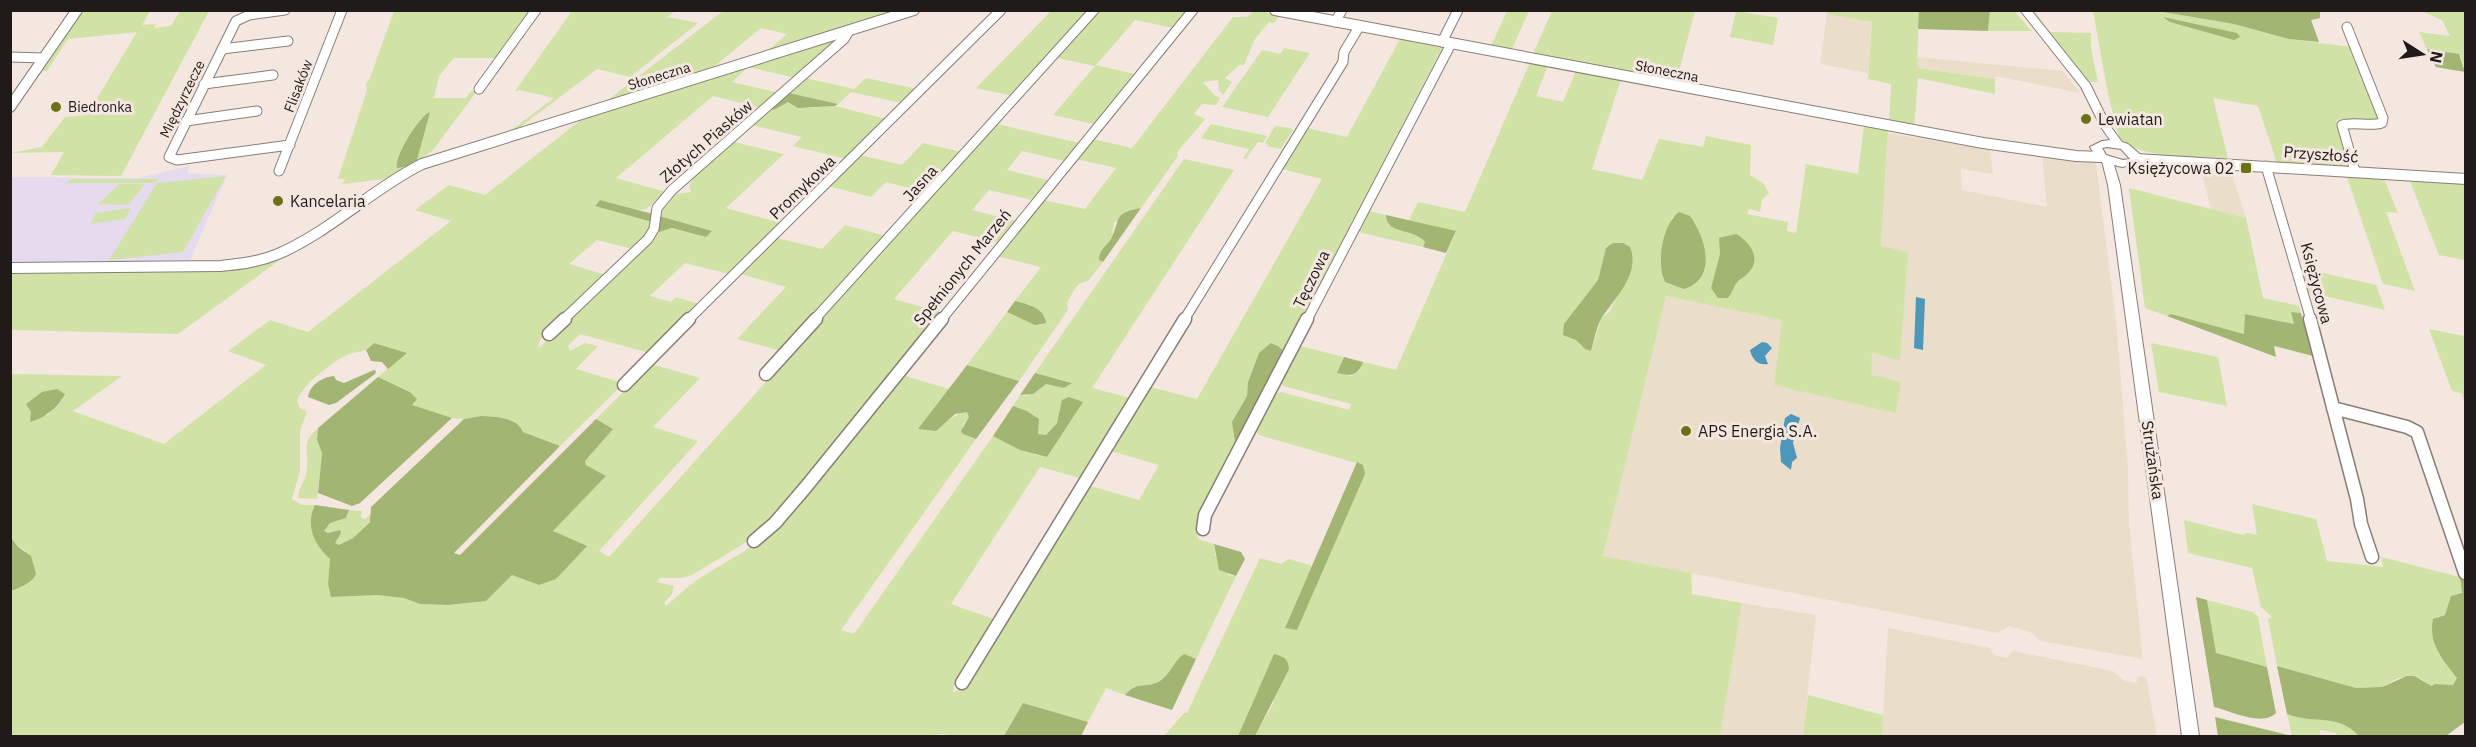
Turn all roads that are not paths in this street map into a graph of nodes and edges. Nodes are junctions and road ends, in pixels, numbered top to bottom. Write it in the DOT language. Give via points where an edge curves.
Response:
graph roads {
  1 [pos="76,10"];
  2 [pos="285,10"];
  3 [pos="342,10"];
  4 [pos="536,10"];
  5 [pos="914,10"];
  6 [pos="1001,10"];
  7 [pos="1094,10"];
  8 [pos="1192,10"];
  9 [pos="1275,10"];
  10 [pos="1342,10"];
  11 [pos="1458,10"];
  12 [pos="2025,10"];
  13 [pos="1335,22"];
  14 [pos="1359,27"];
  15 [pos="2347,27"];
  16 [pos="849,31"];
  17 [pos="288,41"];
  18 [pos="1446,43"];
  19 [pos="222,49"];
  20 [pos="10,57"];
  21 [pos="44,58"];
  22 [pos="273,75"];
  23 [pos="204,84"];
  24 [pos="479,89"];
  25 [pos="12,102"];
  26 [pos="257,111"];
  27 [pos="186,121"];
  28 [pos="2112,143"];
  29 [pos="290,145"];
  30 [pos="2135,155"];
  31 [pos="2101,156"];
  32 [pos="2122,164"];
  33 [pos="2266,166"];
  34 [pos="279,171"];
  35 [pos="2355,171"];
  36 [pos="2466,179"];
  37 [pos="2114,185"];
  38 [pos="10,268"];
  39 [pos="549,334"];
  40 [pos="766,374"];
  41 [pos="624,385"];
  42 [pos="2333,408"];
  43 [pos="1203,529"];
  44 [pos="754,541"];
  45 [pos="2372,557"];
  46 [pos="2465,573"];
  47 [pos="962,682"];
  48 [pos="2191,736"];
  1 -- 21 [label="street"];
  2 -- 19 [label="street, Międzyrzecze" via="238,19"];
  3 -- 29 [label="street, Flisaków"];
  4 -- 24 [label="street"];
  5 -- 16 [label="street, Słoneczna"];
  6 -- 41 [label="street, Promykowa"];
  7 -- 40 [label="street, Jasna"];
  8 -- 44 [label="street, Spełnionych Marzeń" via="799,495"];
  9 -- 13 [label="street, Słoneczna"];
  10 -- 13 [label="street"];
  11 -- 18 [label="street, Tęczowa"];
  12 -- 28 [label="main road" via="2086,86"];
  13 -- 14 [label="street, Słoneczna"];
  14 -- 18 [label="street, Słoneczna"];
  14 -- 47 [label="street" via="1344,52 1343,62"];
  15 -- 35 [label="street" via="2383,118 2377,125 2342,125"];
  16 -- 38 [label="street, Słoneczna" via="413,168 298,244 260,260 220,266"];
  16 -- 39 [label="street, Złotych Piasków" via="672,190 657,208 648,239"];
  17 -- 19 [label="street"];
  18 -- 31 [label="street, Słoneczna" via="1962,140"];
  18 -- 43 [label="street, Tęczowa" via="1205,515"];
  19 -- 23 [label="street, Międzyrzecze"];
  20 -- 21 [label="street"];
  21 -- 25 [label="street"];
  22 -- 23 [label="street"];
  23 -- 27 [label="street, Międzyrzecze"];
  26 -- 27 [label="street"];
  27 -- 29 [label="street, Międzyrzecze" via="169,155 171,159"];
  28 -- 30 [label="main road"];
  28 -- 31 [label="main road" via="2098,145"];
  29 -- 34 [label="street, Flisaków"];
  30 -- 32 [label="main road" via="2131,163"];
  30 -- 33 [label="street, Przyszłość"];
  31 -- 32 [label="main road"];
  31 -- 37 [label="main road, Strużańska"];
  32 -- 37 [label="main road, Strużańska"];
  33 -- 35 [label="street, Przyszłość"];
  33 -- 42 [label="street, Księżycowa"];
  35 -- 36 [label="street, Przyszłość"];
  37 -- 48 [label="main road, Strużańska"];
  42 -- 45 [label="street, Księżycowa"];
  42 -- 46 [label="street" via="2417,432"];
}
